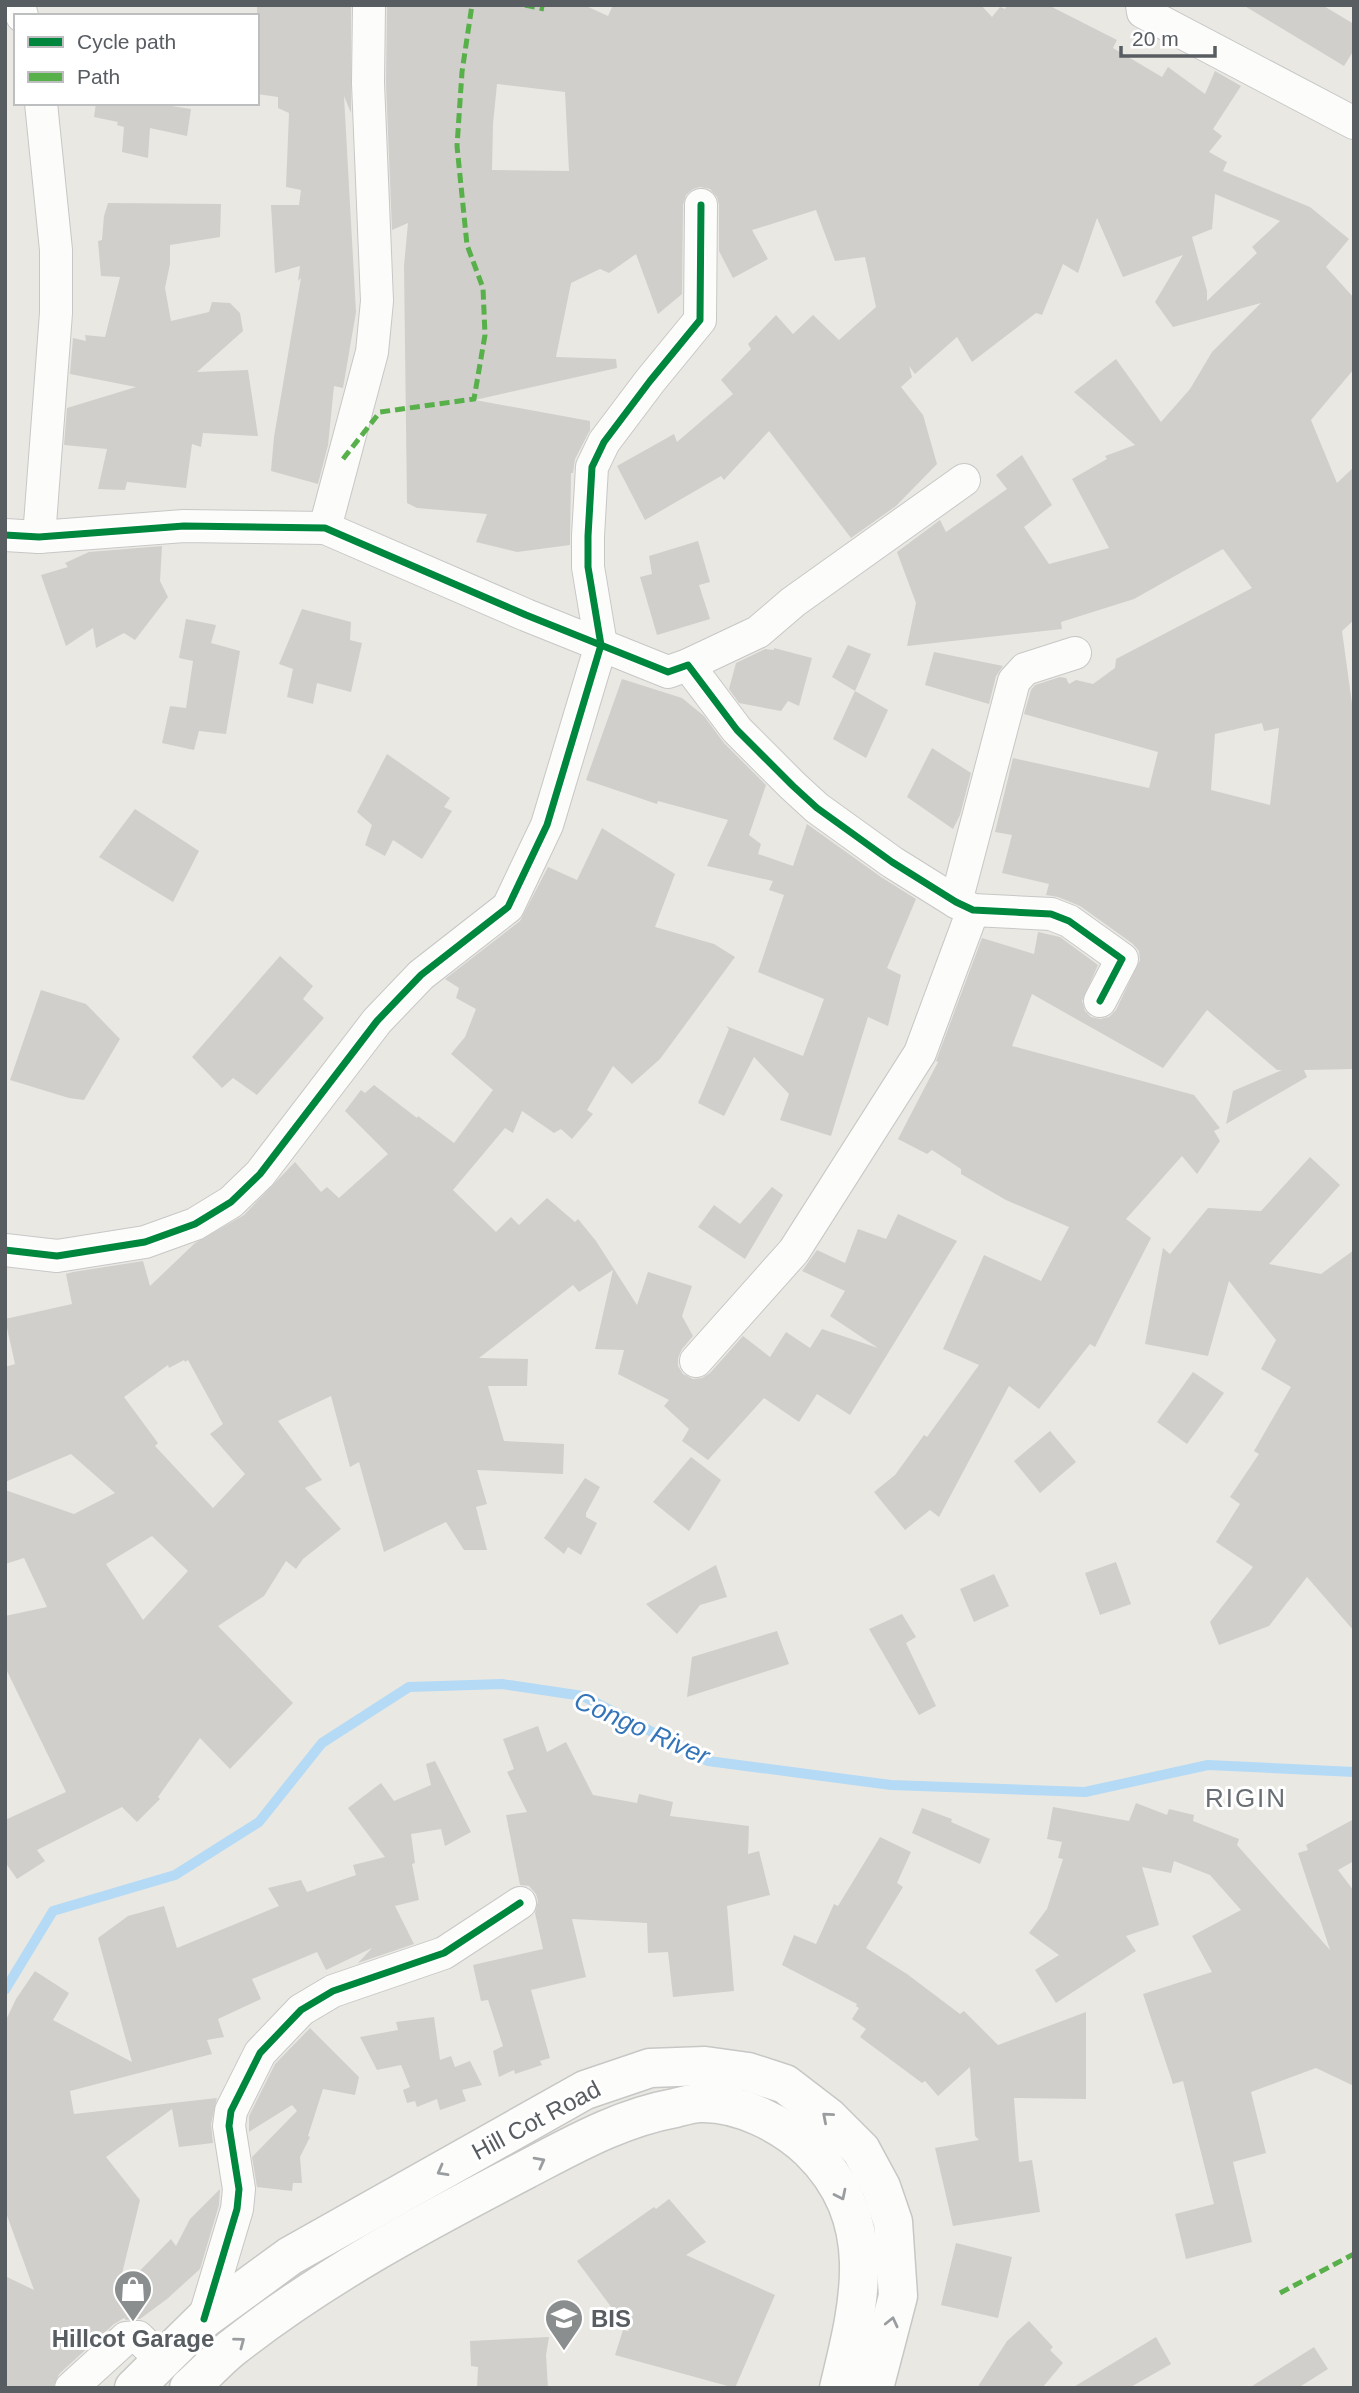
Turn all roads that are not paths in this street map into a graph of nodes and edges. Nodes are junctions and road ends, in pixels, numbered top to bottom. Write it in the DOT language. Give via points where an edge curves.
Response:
graph roads {
  1 [pos="369,5"];
  2 [pos="1142,5"];
  3 [pos="41,105"];
  4 [pos="1354,123"];
  5 [pos="701,205"];
  6 [pos="964,480"];
  7 [pos="325,528"];
  8 [pos="5,535"];
  9 [pos="39,537"];
  10 [pos="601,645"];
  11 [pos="1074,653"];
  12 [pos="688,665"];
  13 [pos="965,906"];
  14 [pos="1100,1001"];
  15 [pos="5,1250"];
  16 [pos="696,1361"];
  17 [pos="520,1903"];
  18 [pos="204,2319"];
  19 [pos="162,2360"];
  20 [pos="71,2388"];
  21 [pos="134,2388"];
  22 [pos="189,2388"];
  23 [pos="838,2388"];
  24 [pos="874,2388"];
  1 -- 7 [label="street" via="377,301 372,352"];
  2 -- 4 [label="street" via="1143,12"];
  3 -- 9 [label="street" via="55,250 55,313"];
  5 -- 10 [label="street" via="700,320 604,442 592,467 589,567"];
  6 -- 12 [label="street" via="758,632"];
  7 -- 9 [label="street" via="184,526"];
  7 -- 10 [label="street"];
  8 -- 9 [label="street"];
  10 -- 12 [label="street" via="668,672"];
  10 -- 15 [label="street" via="547,825 508,907 397,999 260,1174 231,1202 195,1224 145,1241 57,1256"];
  11 -- 13 [label="street" via="1025,669 1014,681"];
  12 -- 13 [label="street" via="737,730 817,808 892,862"];
  13 -- 14 [label="street" via="1051,914 1122,959"];
  13 -- 16 [label="street" via="920,1053 794,1251"];
  17 -- 18 [label="street" via="444,1953 333,1991 301,2010 260,2053 231,2111 238,2199"];
  18 -- 19 [label="main road, Hill Cot Road"];
  24 -- 18 [label="main road, Hill Cot Road, one-way" via="898,2296 893,2221 881,2188 861,2150 785,2084 748,2072 705,2066 650,2068 585,2090 290,2256"];
  19 -- 20 [label="street" via="138,2337 126,2338"];
  19 -- 21 [label="main road, Hill Cot Road"];
  22 -- 23 [label="main road, Hill Cot Road, one-way" via="230,2350 299,2299 460,2204 600,2130 653,2112 700,2103 736,2107 774,2125 803,2144 840,2191 857,2231 860,2264 854,2326"];
}
